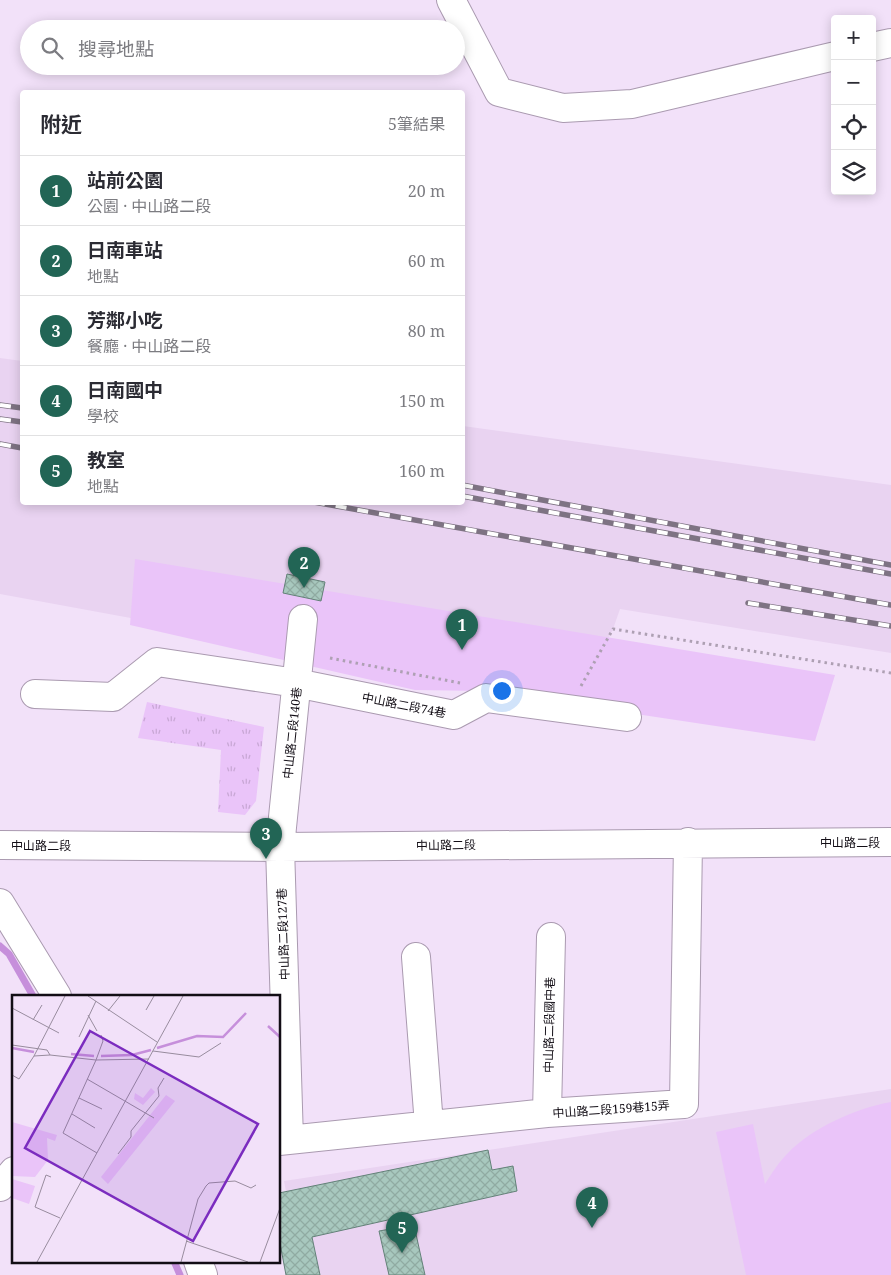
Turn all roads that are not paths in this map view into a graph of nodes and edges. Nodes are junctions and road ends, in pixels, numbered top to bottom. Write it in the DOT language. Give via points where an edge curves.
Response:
graph roads {
  1 [pos="451,0"];
  2 [pos="461,20"];
  3 [pos="465,27"];
  4 [pos="891,42"];
  5 [pos="876,46"];
  6 [pos="831,57"];
  7 [pos="303,619"];
  8 [pos="296,683"];
  9 [pos="35,694"];
  10 [pos="627,717"];
  11 [pos="688,842"];
  12 [pos="891,842"];
  13 [pos="0,845"];
  14 [pos="280,847"];
  15 [pos="0,903"];
  16 [pos="551,937"];
  17 [pos="416,957"];
  18 [pos="56,995"];
  19 [pos="547,1113"];
  20 [pos="429,1125"];
  21 [pos="284,1140"];
  22 [pos="12,1173"];
  23 [pos="0,1187"];
  24 [pos="198,1262"];
  25 [pos="203,1275"];
  1 -- 2 [label="street"];
  3 -- 6 [label="street" via="499,92 563,108 632,104"];
  4 -- 5 [label="street"];
  7 -- 8 [label="street, 中山路二段140巷"];
  8 -- 9 [label="street, 中山路二段74巷" via="157,662 113,697"];
  8 -- 10 [label="street, 中山路二段74巷" via="454,715 486,698"];
  8 -- 14 [label="street, 中山路二段140巷"];
  11 -- 12 [label="street, 中山路二段"];
  11 -- 14 [label="street, 中山路二段"];
  11 -- 19 [label="street, 中山路二段159巷15弄" via="684,1104"];
  13 -- 14 [label="street, 中山路二段"];
  14 -- 21 [label="street, 中山路二段127巷"];
  15 -- 18 [label="street"];
  16 -- 19 [label="street, 中山路二段國中巷"];
  17 -- 20 [label="street"];
  19 -- 20 [label="street, 中山路二段159巷15弄"];
  20 -- 21 [label="street, 中山路二段159巷15弄"];
  22 -- 23 [label="street"];
  24 -- 25 [label="street"];
}
